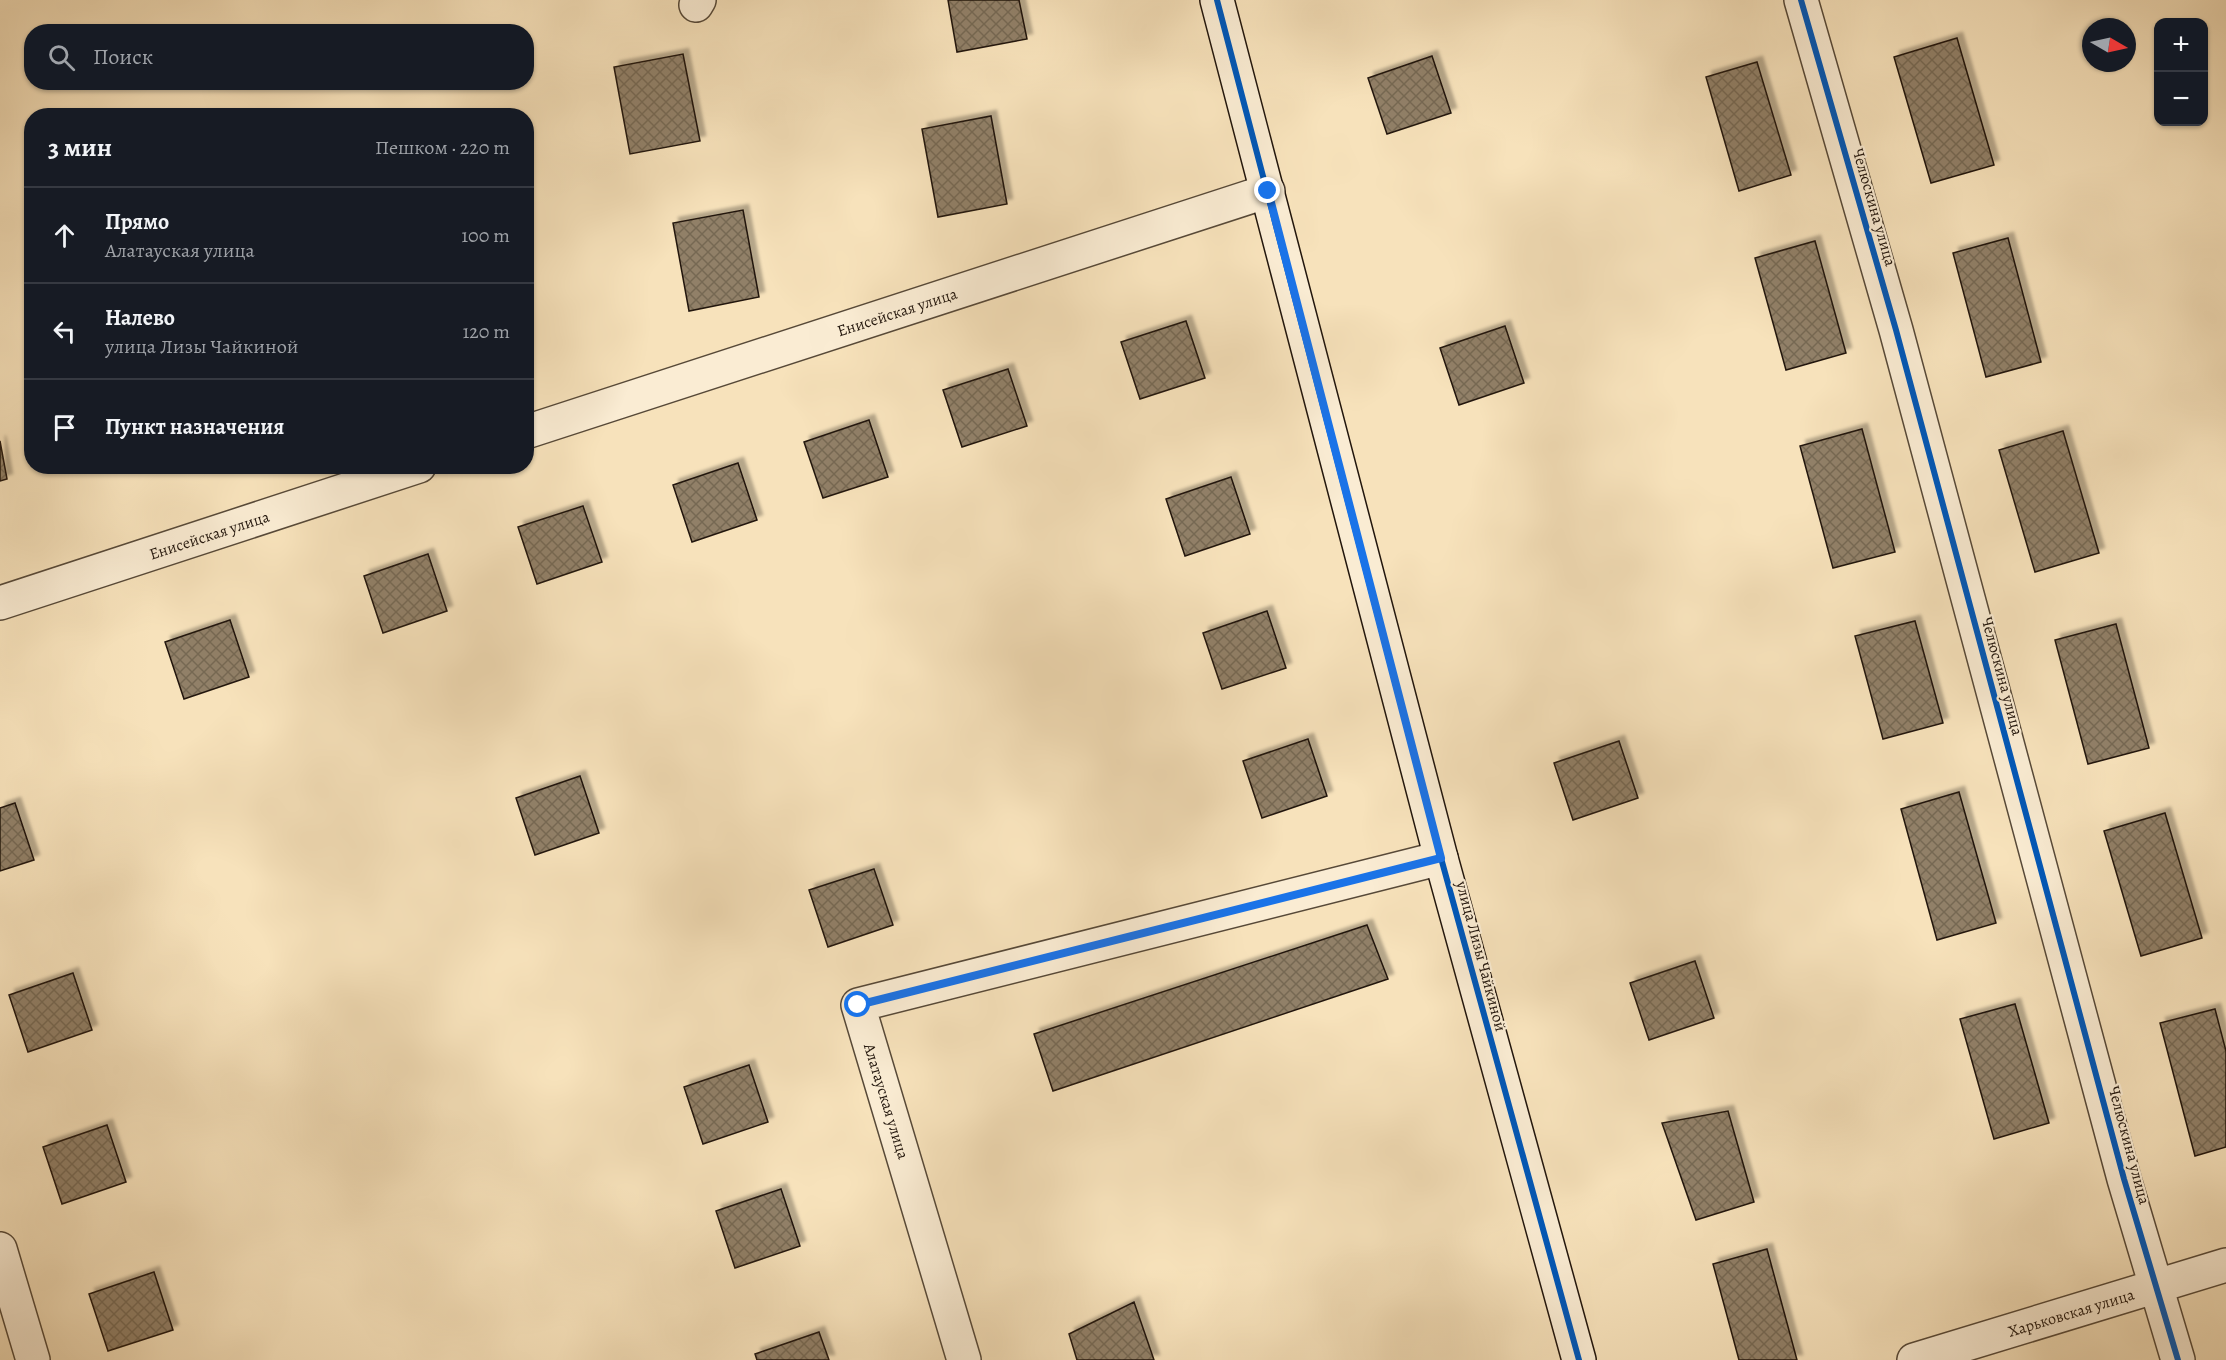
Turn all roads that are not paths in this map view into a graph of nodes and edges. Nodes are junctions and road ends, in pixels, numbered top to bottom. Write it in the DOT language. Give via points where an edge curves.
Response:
graph roads {
  1 [pos="1217,0"];
  2 [pos="1801,0"];
  3 [pos="1268,191"];
  4 [pos="534,429"];
  5 [pos="395,474"];
  6 [pos="0,603"];
  7 [pos="1441,858"];
  8 [pos="0,1249"];
  9 [pos="2226,1265"];
  10 [pos="2156,1286"];
  11 [pos="33,1360"];
  12 [pos="964,1360"];
  13 [pos="1579,1360"];
  14 [pos="1914,1360"];
  15 [pos="2178,1360"];
  1 -- 3 [label="street, улица Лизы Чайкиной"];
  2 -- 10 [label="street, Челюскина улица" via="1900,342"];
  3 -- 4 [label="street, Енисейская улица"];
  3 -- 7 [label="street, улица Лизы Чайкиной"];
  5 -- 6 [label="street, Енисейская улица"];
  7 -- 12 [label="street, Алатауская улица" via="858,1005"];
  7 -- 13 [label="street, улица Лизы Чайкиной"];
  8 -- 11 [label="street"];
  9 -- 10 [label="street, Харьковская улица"];
  10 -- 14 [label="street, Харьковская улица"];
  10 -- 15 [label="street, Челюскина улица"];
}
